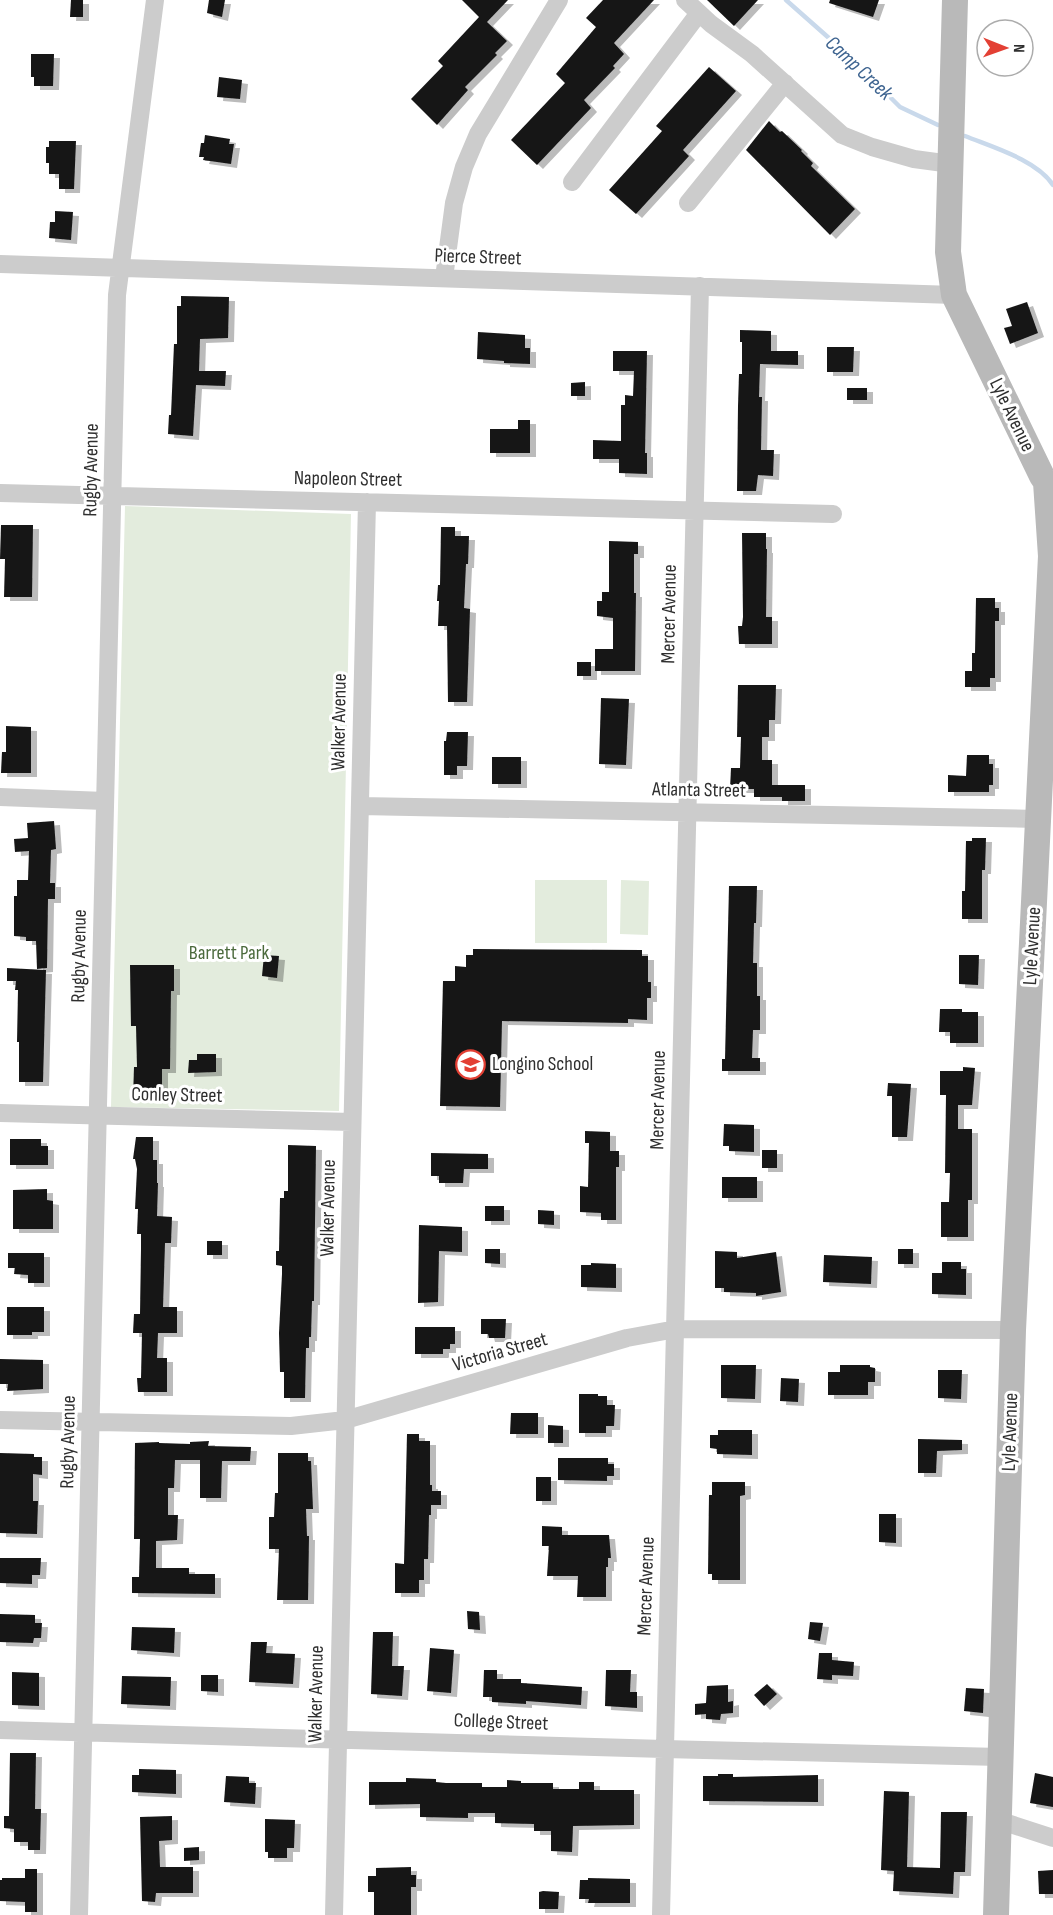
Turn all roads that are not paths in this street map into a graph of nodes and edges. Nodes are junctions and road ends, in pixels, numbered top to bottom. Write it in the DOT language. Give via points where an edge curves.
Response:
graph roads {
  1 [pos="155,0"];
  2 [pos="559,0"];
  3 [pos="685,0"];
  4 [pos="955,0"];
  5 [pos="699,13"];
  6 [pos="785,83"];
  7 [pos="951,164"];
  8 [pos="572,182"];
  9 [pos="688,203"];
  10 [pos="0,264"];
  11 [pos="120,267"];
  12 [pos="444,278"];
  13 [pos="700,286"];
  14 [pos="954,295"];
  15 [pos="1050,486"];
  16 [pos="0,493"];
  17 [pos="112,495"];
  18 [pos="367,502"];
  19 [pos="694,509"];
  20 [pos="833,514"];
  21 [pos="0,797"];
  22 [pos="105,801"];
  23 [pos="360,806"];
  24 [pos="687,813"];
  25 [pos="1038,819"];
  26 [pos="0,1113"];
  27 [pos="98,1116"];
  28 [pos="352,1122"];
  29 [pos="676,1329"];
  30 [pos="1013,1330"];
  31 [pos="0,1420"];
  32 [pos="345,1420"];
  33 [pos="91,1422"];
  34 [pos="0,1730"];
  35 [pos="84,1732"];
  36 [pos="338,1739"];
  37 [pos="664,1749"];
  38 [pos="1000,1757"];
  39 [pos="998,1820"];
  40 [pos="1053,1838"];
  41 [pos="79,1915"];
  42 [pos="334,1915"];
  43 [pos="661,1915"];
  44 [pos="996,1915"];
  1 -- 11 [label="street, Rugby Avenue"];
  2 -- 12 [label="street" via="478,134 464,167 454,203"];
  3 -- 5 [label="street"];
  4 -- 7 [label="street, Lyle Avenue"];
  5 -- 6 [label="street"];
  5 -- 8 [label="street"];
  6 -- 7 [label="street" via="842,135 914,159"];
  6 -- 9 [label="street"];
  7 -- 14 [label="street, Lyle Avenue" via="948,252"];
  10 -- 11 [label="street, Pierce Street"];
  11 -- 12 [label="street, Pierce Street"];
  11 -- 17 [label="street, Rugby Avenue"];
  12 -- 13 [label="street, Pierce Street"];
  13 -- 14 [label="street, Pierce Street"];
  13 -- 19 [label="street, Mercer Avenue"];
  14 -- 15 [label="street, Lyle Avenue" via="1036,466"];
  15 -- 25 [label="street, Lyle Avenue" via="1051,556"];
  16 -- 17 [label="street, Napoleon Street"];
  17 -- 18 [label="street, Napoleon Street"];
  17 -- 22 [label="street, Rugby Avenue"];
  18 -- 19 [label="street, Napoleon Street"];
  18 -- 23 [label="street, Walker Avenue"];
  19 -- 20 [label="street, Napoleon Street"];
  19 -- 24 [label="street, Mercer Avenue"];
  21 -- 22 [label="street"];
  22 -- 27 [label="street, Rugby Avenue"];
  23 -- 24 [label="street, Atlanta Street"];
  23 -- 28 [label="street, Walker Avenue"];
  24 -- 25 [label="street, Atlanta Street"];
  24 -- 29 [label="street, Mercer Avenue"];
  25 -- 30 [label="street, Lyle Avenue"];
  26 -- 27 [label="street, Conley Street"];
  27 -- 28 [label="street, Conley Street"];
  27 -- 33 [label="street, Rugby Avenue"];
  28 -- 32 [label="street, Walker Avenue"];
  29 -- 30 [label="street, Victoria Street"];
  29 -- 32 [label="street, Victoria Street" via="627,1338"];
  29 -- 37 [label="street, Mercer Avenue"];
  30 -- 38 [label="street, Lyle Avenue"];
  31 -- 33 [label="street, Victoria Street"];
  32 -- 33 [label="street, Victoria Street" via="291,1426"];
  32 -- 36 [label="street, Walker Avenue"];
  33 -- 35 [label="street, Rugby Avenue"];
  34 -- 35 [label="street, College Street"];
  35 -- 36 [label="street, College Street"];
  35 -- 41 [label="street, Rugby Avenue"];
  36 -- 37 [label="street, College Street"];
  36 -- 42 [label="street, Walker Avenue"];
  37 -- 38 [label="street, College Street"];
  37 -- 43 [label="street, Mercer Avenue"];
  38 -- 39 [label="street, Lyle Avenue"];
  39 -- 40 [label="street"];
  39 -- 44 [label="street, Lyle Avenue"];
}
